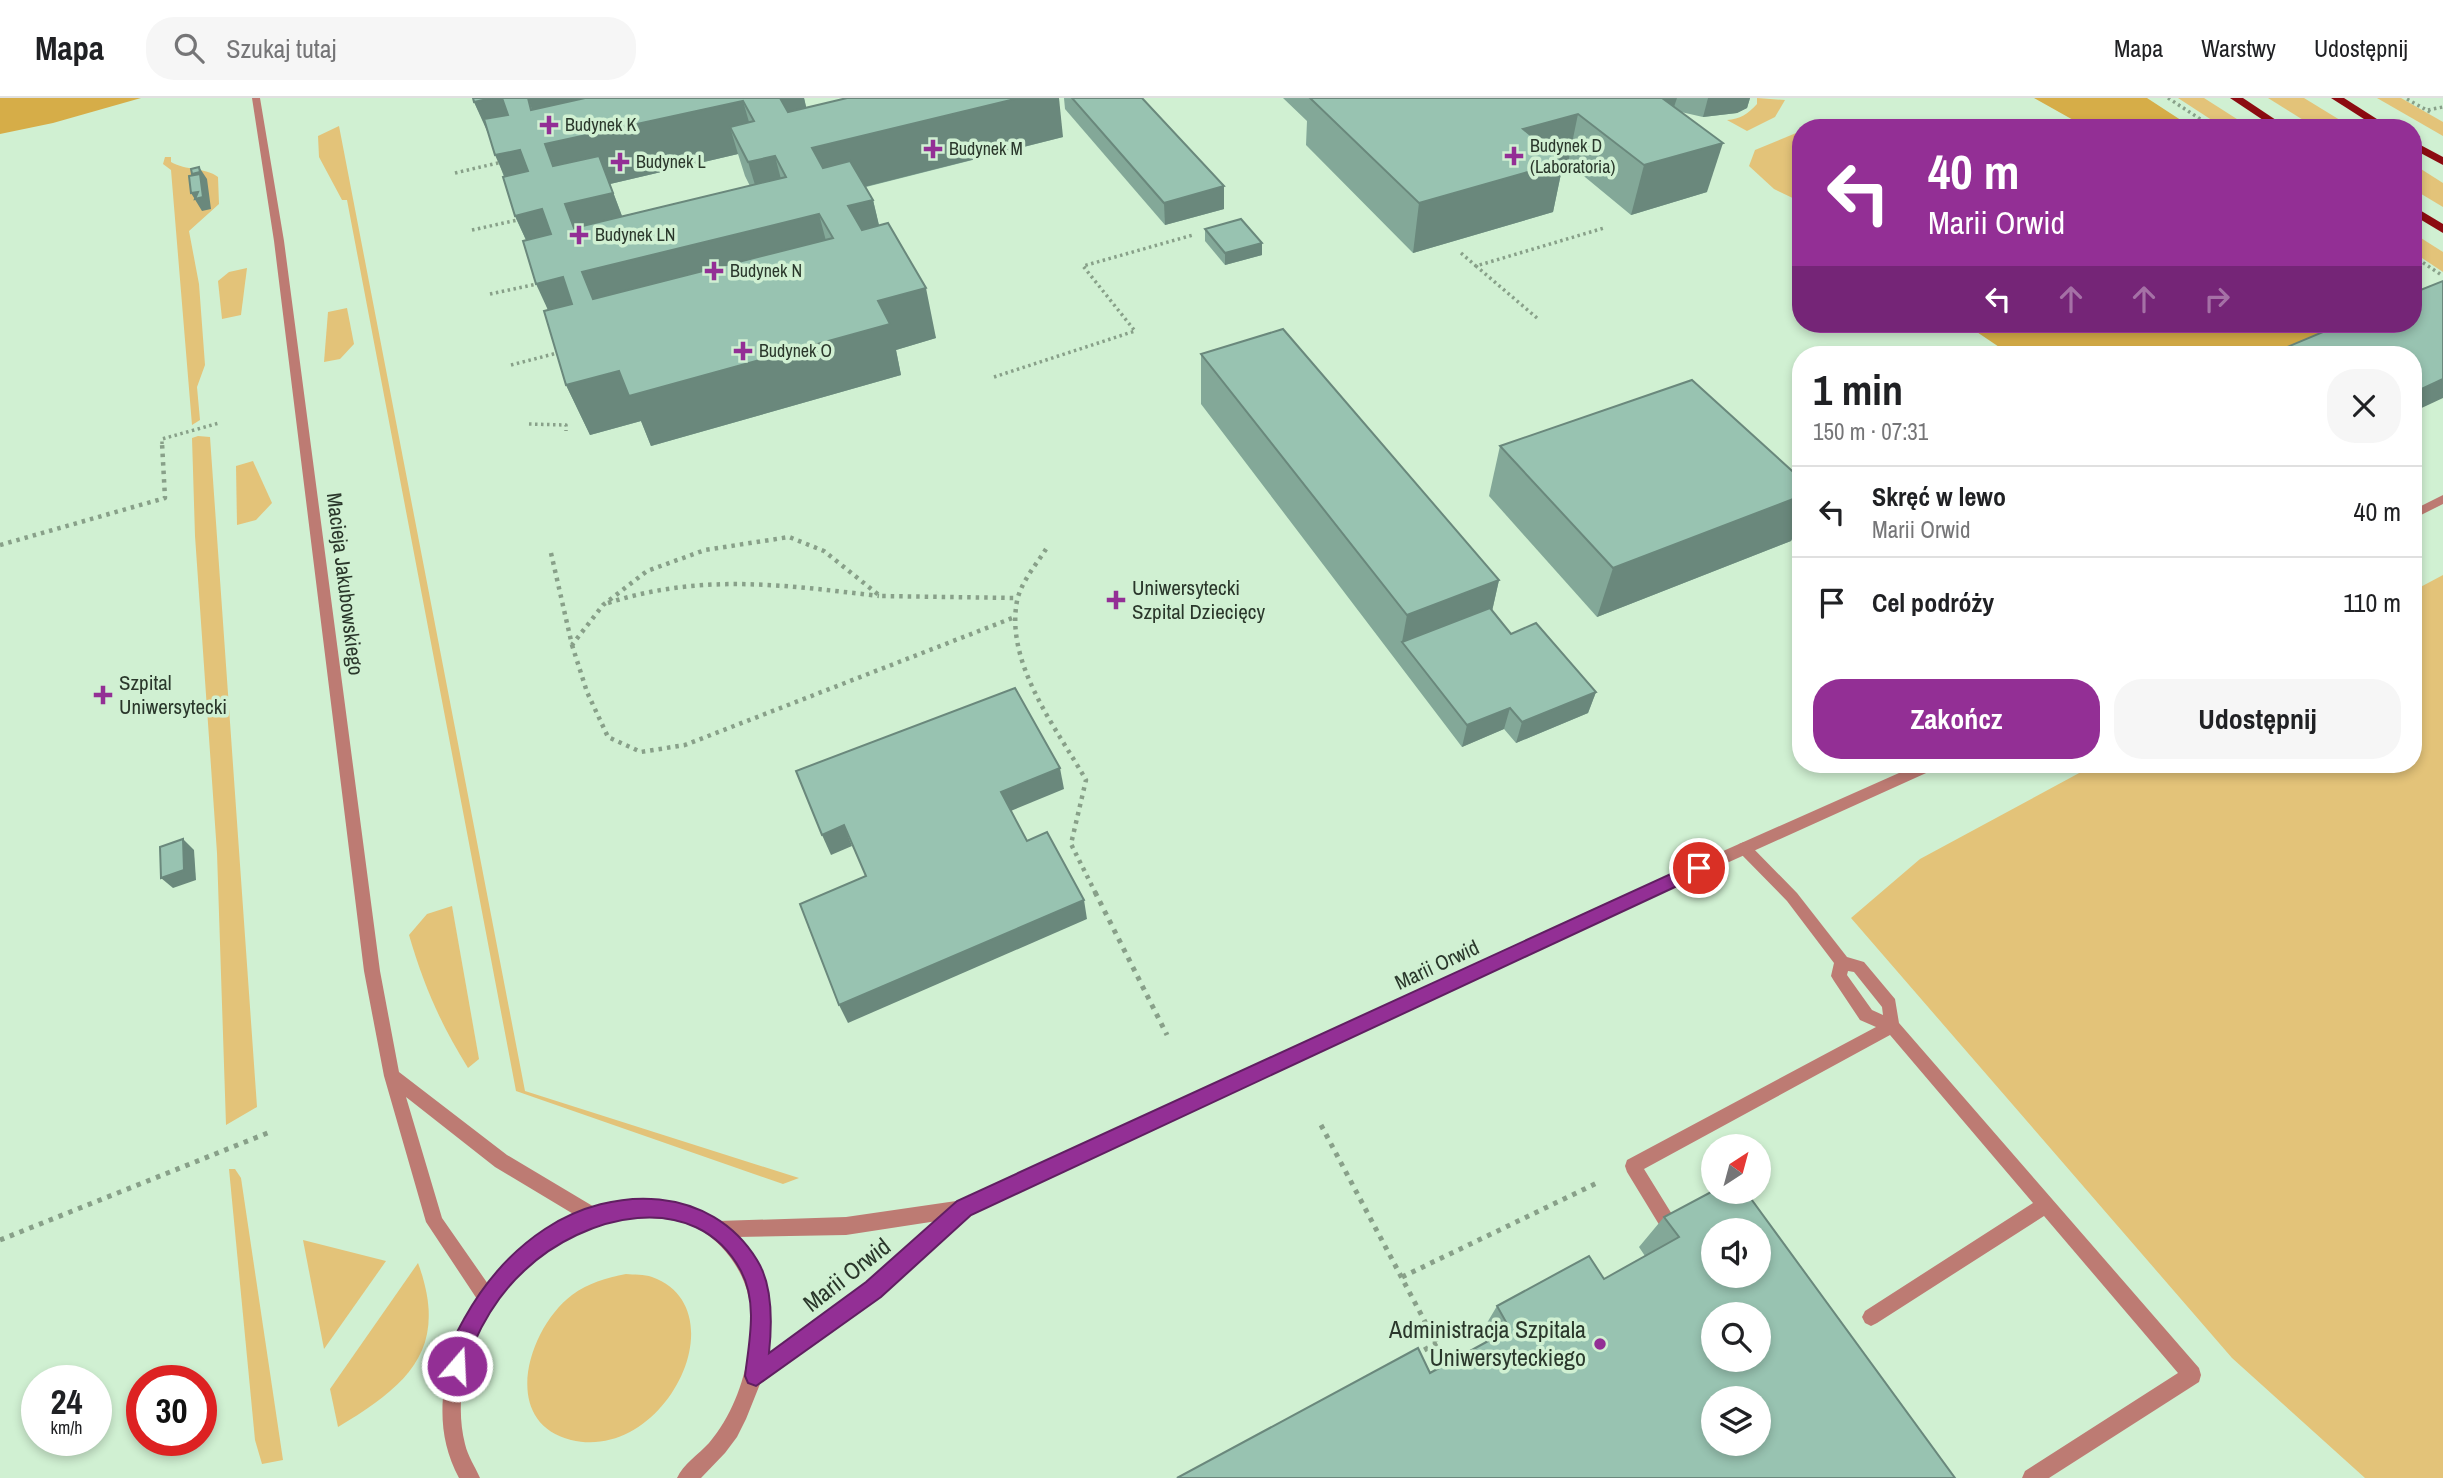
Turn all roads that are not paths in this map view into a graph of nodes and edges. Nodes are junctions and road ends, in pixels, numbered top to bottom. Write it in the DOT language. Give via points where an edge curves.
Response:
graph roads {
  1 [pos="256,98"];
  2 [pos="2235,98"];
  3 [pos="2336,98"];
  4 [pos="2269,119"];
  5 [pos="2371,119"];
  6 [pos="2422,149"];
  7 [pos="2443,162"];
  8 [pos="2422,216"];
  9 [pos="2443,229"];
  10 [pos="2443,499"];
  11 [pos="2422,510"];
  12 [pos="1912,773"];
  13 [pos="1744,848"];
  14 [pos="1842,962"];
  15 [pos="1892,1026"];
  16 [pos="392,1076"];
  17 [pos="2045,1206"];
  18 [pos="964,1208"];
  19 [pos="593,1216"];
  20 [pos="719,1229"];
  21 [pos="1672,1230"];
  22 [pos="487,1298"];
  23 [pos="1871,1317"];
  24 [pos="756,1376"];
  25 [pos="470,1478"];
  26 [pos="687,1478"];
  27 [pos="2032,1478"];
  1 -- 16 [label="street, Macieja Jakubowskiego" via="279,241 372,971"];
  2 -- 4 [label="main road"];
  3 -- 5 [label="main road"];
  6 -- 7 [label="main road"];
  8 -- 9 [label="main road"];
  10 -- 11 [label="street"];
  12 -- 13 [label="street, Marii Orwid"];
  13 -- 14 [label="street" via="1792,897"];
  13 -- 18 [label="street, Marii Orwid"];
  14 -- 15 [label="street" via="1859,967 1889,1004"];
  14 -- 15 [label="street" via="1839,976 1866,1015"];
  15 -- 17 [label="street"];
  15 -- 21 [label="street" via="1633,1166"];
  16 -- 19 [label="street" via="501,1161"];
  16 -- 22 [label="street, Macieja Jakubowskiego" via="435,1222"];
  17 -- 23 [label="street"];
  17 -- 27 [label="street" via="2192,1375"];
  18 -- 20 [label="street, Marii Orwid" via="846,1226"];
  18 -- 24 [label="street, Marii Orwid" via="874,1289"];
  19 -- 20 [label="street" via="639,1207 682,1212"];
  19 -- 22 [label="street" via="527,1255"];
  20 -- 24 [label="street" via="750,1267 762,1317"];
  22 -- 25 [label="street" via="463,1342 450,1390 452,1436"];
  24 -- 26 [label="street" via="722,1442"];
}
